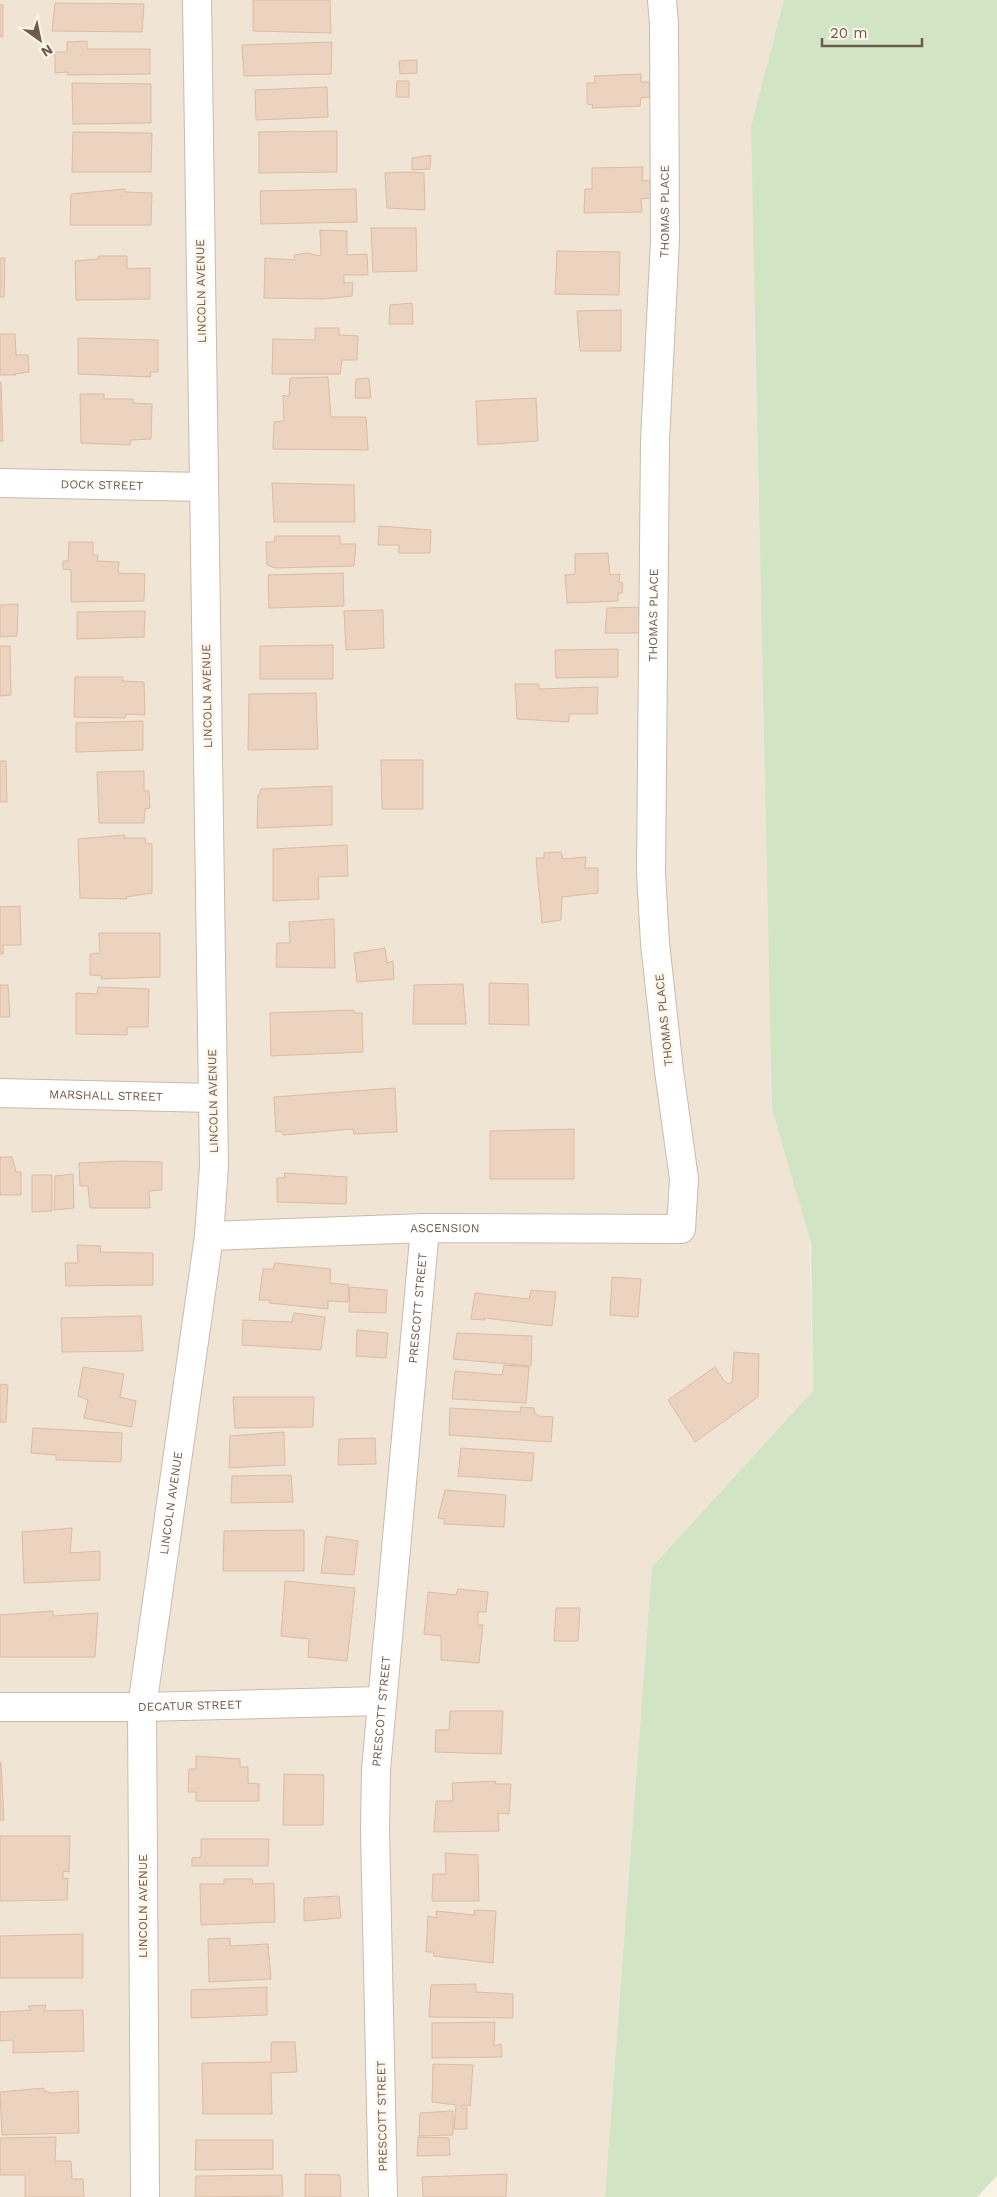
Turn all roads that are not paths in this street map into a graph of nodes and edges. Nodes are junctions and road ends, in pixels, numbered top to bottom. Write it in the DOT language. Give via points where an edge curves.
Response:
graph roads {
  1 [pos="197,0"];
  2 [pos="662,0"];
  3 [pos="0,483"];
  4 [pos="204,487"];
  5 [pos="0,1093"];
  6 [pos="213,1098"];
  7 [pos="425,1228"];
  8 [pos="681,1229"];
  9 [pos="209,1236"];
  10 [pos="381,1701"];
  11 [pos="0,1707"];
  12 [pos="142,1707"];
  13 [pos="145,2197"];
  14 [pos="384,2197"];
  1 -- 4 [label="street, LINCOLN AVENUE"];
  2 -- 8 [label="street, THOMAS PLACE" via="665,240 655,441 651,873 667,1052 684,1179"];
  3 -- 4 [label="street, DOCK STREET"];
  4 -- 6 [label="street, LINCOLN AVENUE"];
  5 -- 6 [label="street, MARSHALL STREET"];
  6 -- 9 [label="street, LINCOLN AVENUE" via="214,1166"];
  7 -- 8 [label="street, ASCENSION"];
  7 -- 9 [label="street, ASCENSION"];
  7 -- 10 [label="street, PRESCOTT STREET"];
  9 -- 12 [label="street, LINCOLN AVENUE"];
  10 -- 12 [label="street, DECATUR STREET"];
  10 -- 14 [label="street, PRESCOTT STREET" via="375,1830"];
  11 -- 12 [label="street, DECATUR STREET"];
  12 -- 13 [label="street, LINCOLN AVENUE"];
}
